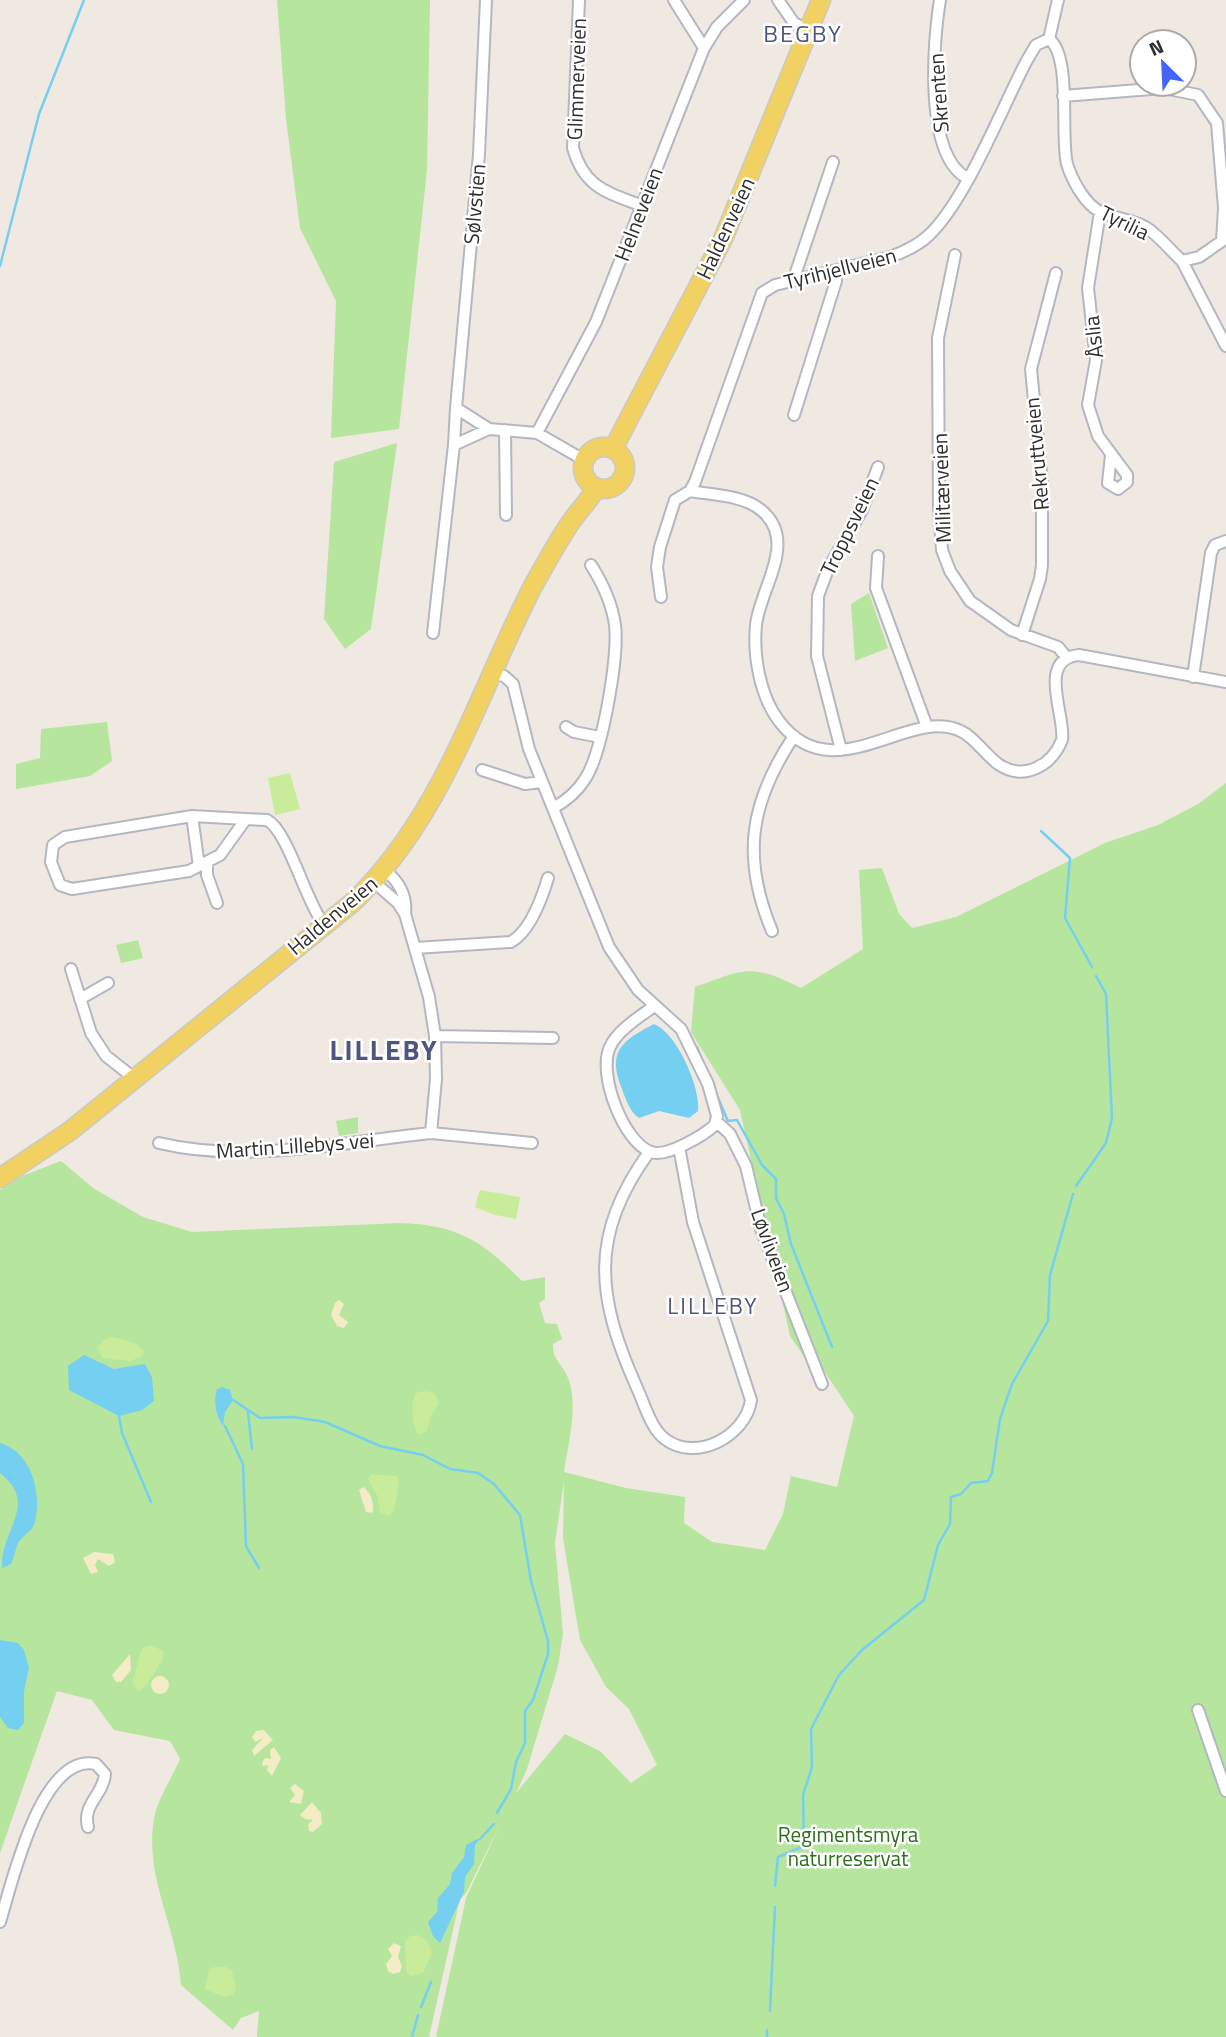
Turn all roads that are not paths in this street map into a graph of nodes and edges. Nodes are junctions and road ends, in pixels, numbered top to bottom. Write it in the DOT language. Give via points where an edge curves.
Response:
graph roads {
  1 [pos="486,0"];
  2 [pos="579,0"];
  3 [pos="674,0"];
  4 [pos="744,0"];
  5 [pos="778,0"];
  6 [pos="821,0"];
  7 [pos="940,0"];
  8 [pos="1058,0"];
  9 [pos="808,30"];
  10 [pos="1049,39"];
  11 [pos="704,48"];
  12 [pos="1063,96"];
  13 [pos="833,162"];
  14 [pos="967,177"];
  15 [pos="640,205"];
  16 [pos="1100,212"];
  17 [pos="955,255"];
  18 [pos="1182,261"];
  19 [pos="835,271"];
  20 [pos="1056,273"];
  21 [pos="793,281"];
  22 [pos="1226,346"];
  23 [pos="456,408"];
  24 [pos="794,415"];
  25 [pos="489,429"];
  26 [pos="505,430"];
  27 [pos="537,433"];
  28 [pos="454,445"];
  29 [pos="613,449"];
  30 [pos="1111,455"];
  31 [pos="584,460"];
  32 [pos="878,467"];
  33 [pos="596,488"];
  34 [pos="690,491"];
  35 [pos="506,515"];
  36 [pos="1226,541"];
  37 [pos="878,556"];
  38 [pos="591,565"];
  39 [pos="661,597"];
  40 [pos="432,633"];
  41 [pos="1022,635"];
  42 [pos="1067,658"];
  43 [pos="495,674"];
  44 [pos="1193,677"];
  45 [pos="1226,682"];
  46 [pos="566,727"];
  47 [pos="927,727"];
  48 [pos="794,736"];
  49 [pos="600,737"];
  50 [pos="841,750"];
  51 [pos="482,770"];
  52 [pos="542,782"];
  53 [pos="553,808"];
  54 [pos="192,816"];
  55 [pos="246,820"];
  56 [pos="203,864"];
  57 [pos="380,876"];
  58 [pos="548,878"];
  59 [pos="217,903"];
  60 [pos="324,925"];
  61 [pos="772,931"];
  62 [pos="415,947"];
  63 [pos="71,969"];
  64 [pos="108,983"];
  65 [pos="80,999"];
  66 [pos="653,1007"];
  67 [pos="435,1036"];
  68 [pos="553,1038"];
  69 [pos="134,1078"];
  70 [pos="717,1122"];
  71 [pos="431,1133"];
  72 [pos="532,1143"];
  73 [pos="679,1147"];
  74 [pos="649,1152"];
  75 [pos="165,1159"];
  76 [pos="0,1178"];
  77 [pos="822,1384"];
  78 [pos="1198,1710"];
  79 [pos="1226,1791"];
  80 [pos="88,1827"];
  81 [pos="0,1922"];
  1 -- 23 [label="street, Sølvstien" via="479,154"];
  2 -- 15 [label="street, Glimmerveien" via="573,148 577,163 590,181"];
  3 -- 11 [label="street"];
  4 -- 11 [label="street, Helneveien"];
  5 -- 9 [label="street" via="794,23"];
  6 -- 9 [label="main road, Haldenveien"];
  7 -- 14 [label="street, Skrenten" via="935,47 942,145 947,158"];
  8 -- 10 [label="street"];
  9 -- 29 [label="main road, Haldenveien" via="723,239"];
  10 -- 12 [label="street, Tyrilia" via="1058,49"];
  10 -- 14 [label="street, Tyrihjellveien" via="1037,45 1026,62"];
  11 -- 15 [label="street, Helneveien"];
  12 -- 16 [label="street, Tyrilia" via="1067,163 1074,182"];
  12 -- 18 [label="street" via="1164,88 1198,95 1217,123 1222,241 1199,257"];
  13 -- 21 [label="street"];
  14 -- 19 [label="street, Tyrihjellveien" via="947,214 909,250"];
  15 -- 27 [label="street, Helneveien" via="596,322"];
  16 -- 18 [label="street, Tyrilia" via="1147,228"];
  16 -- 30 [label="street, Åslia" via="1088,288 1096,360 1088,405"];
  17 -- 41 [label="street, Militærveien" via="938,338 943,550 950,571 970,601"];
  18 -- 22 [label="street, Tyrilia"];
  19 -- 21 [label="street, Tyrihjellveien"];
  19 -- 24 [label="street" via="836,281"];
  20 -- 41 [label="street, Rekruttveien" via="1031,369 1042,482 1042,565"];
  21 -- 34 [label="street, Tyrihjellveien" via="768,288 757,300"];
  23 -- 25 [label="street"];
  23 -- 28 [label="street, Sølvstien"];
  25 -- 26 [label="street"];
  25 -- 28 [label="street"];
  26 -- 27 [label="street"];
  26 -- 35 [label="street"];
  27 -- 31 [label="street"];
  28 -- 40 [label="street, Sølvstien"];
  29 -- 31 [label="main road" via="593,449"];
  29 -- 33 [label="main road" via="623,460 624,474 614,487"];
  31 -- 33 [label="main road" via="584,477"];
  32 -- 50 [label="street, Troppsveien" via="862,510 818,596 817,656"];
  33 -- 43 [label="main road, Haldenveien" via="572,519 533,587"];
  34 -- 39 [label="street, Tyrihjellveien" via="675,500 660,547"];
  34 -- 48 [label="street" via="744,501 762,511 774,528 777,556 758,614 757,655 769,706"];
  36 -- 44 [label="street" via="1215,545 1211,553"];
  37 -- 47 [label="street" via="876,588"];
  38 -- 49 [label="street" via="611,603 615,627"];
  41 -- 42 [label="street, Militærveien" via="1058,647"];
  42 -- 44 [label="street" via="1080,655"];
  42 -- 47 [label="street" via="1055,691 1062,740 1053,757 1040,767 1009,769 963,732 947,726"];
  43 -- 52 [label="street" via="513,684"];
  43 -- 57 [label="main road, Haldenveien" via="424,815"];
  44 -- 45 [label="street"];
  46 -- 49 [label="street"];
  47 -- 50 [label="street"];
  48 -- 50 [label="street" via="814,747"];
  48 -- 61 [label="street" via="762,792 754,834 753,858 762,907"];
  49 -- 53 [label="street" via="585,780"];
  51 -- 52 [label="street" via="525,784"];
  52 -- 53 [label="street"];
  53 -- 66 [label="street" via="609,947"];
  54 -- 55 [label="street"];
  54 -- 56 [label="street"];
  54 -- 56 [label="street" via="65,837 53,845 51,862 60,885 72,889 189,871"];
  55 -- 56 [label="street" via="220,855"];
  55 -- 60 [label="street" via="267,820 279,830 310,904"];
  56 -- 59 [label="street"];
  57 -- 60 [label="main road, Haldenveien"];
  57 -- 62 [label="street" via="405,914"];
  58 -- 62 [label="street" via="529,922 511,942"];
  60 -- 69 [label="main road, Haldenveien"];
  62 -- 67 [label="street"];
  63 -- 65 [label="street"];
  64 -- 65 [label="street"];
  65 -- 69 [label="street" via="90,1033 106,1056"];
  66 -- 70 [label="street" via="681,1029 708,1084"];
  66 -- 74 [label="street" via="610,1046 605,1068 611,1098 627,1127"];
  67 -- 68 [label="street"];
  67 -- 71 [label="street"];
  69 -- 76 [label="main road, Haldenveien" via="70,1131"];
  70 -- 73 [label="street"];
  70 -- 77 [label="street, Løvliveien" via="730,1134 746,1166 761,1228"];
  71 -- 72 [label="street, Martin Lillebys vei"];
  71 -- 75 [label="street, Martin Lillebys vei" via="246,1152 204,1152 163,1144"];
  73 -- 74 [label="street"];
  73 -- 74 [label="street" via="693,1222 751,1400 748,1416 734,1432 692,1449 666,1441 655,1428 626,1361 605,1285 605,1248 615,1210 623,1189"];
  78 -- 79 [label="street"];
  80 -- 81 [label="street" via="87,1807 105,1774 89,1762 70,1768 37,1812"];
}
